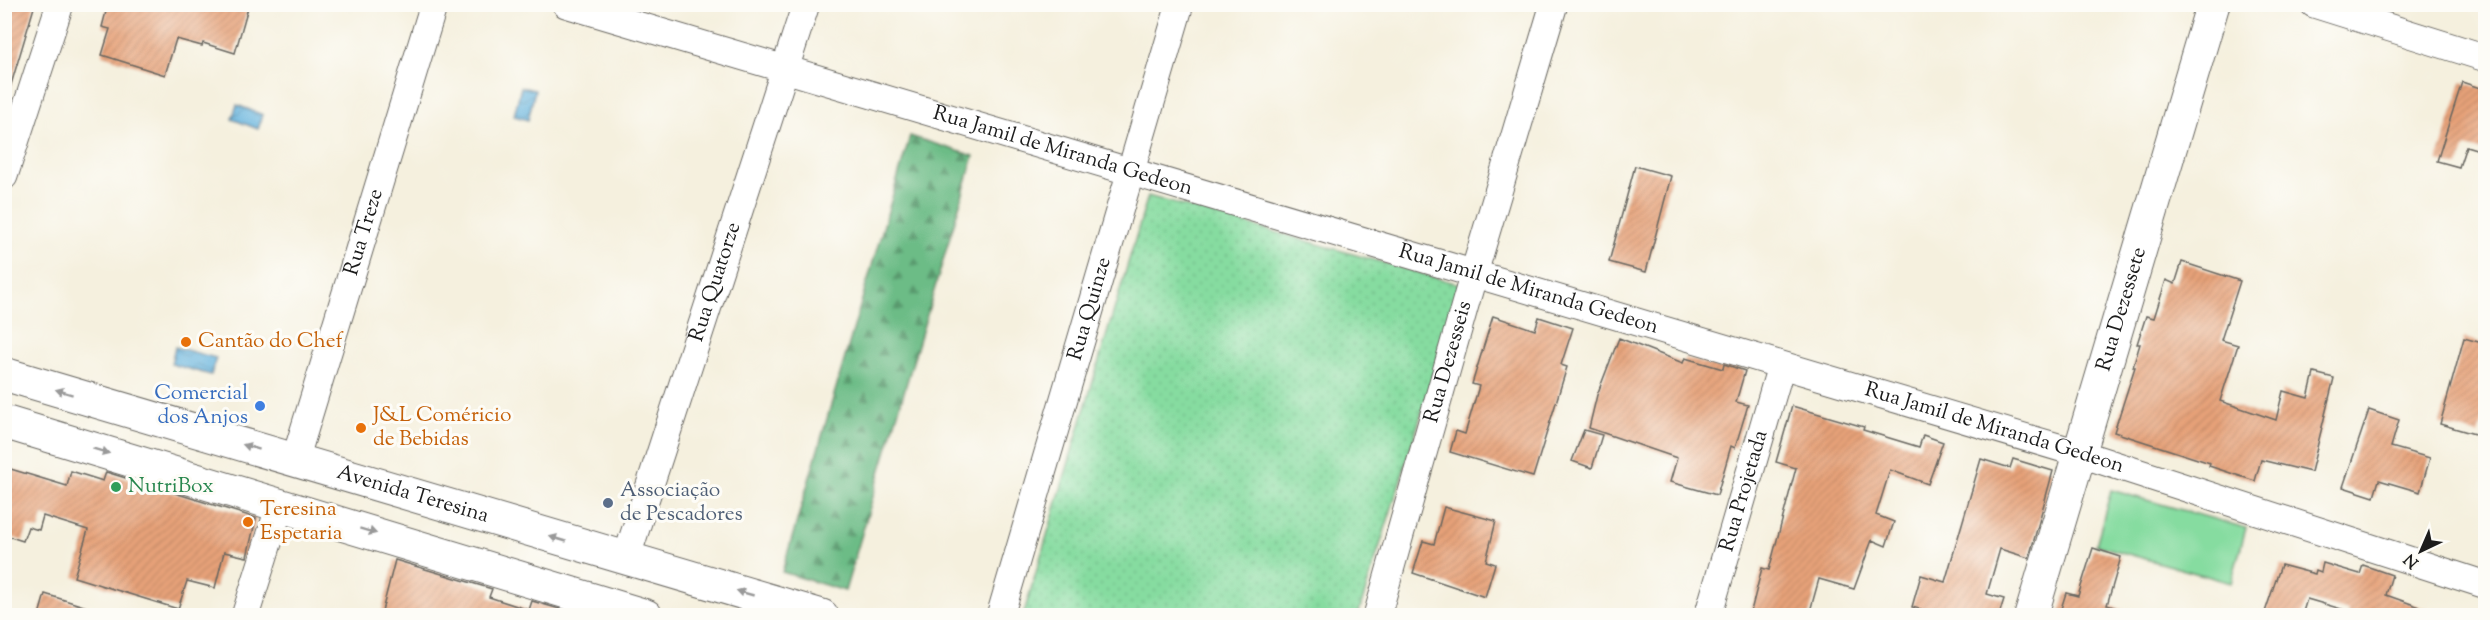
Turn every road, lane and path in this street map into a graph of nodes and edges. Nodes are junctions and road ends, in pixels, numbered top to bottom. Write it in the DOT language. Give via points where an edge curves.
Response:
graph roads {
  1 [pos="60,4"];
  2 [pos="434,4"];
  3 [pos="567,4"];
  4 [pos="806,4"];
  5 [pos="1180,4"];
  6 [pos="1554,4"];
  7 [pos="2213,4"];
  8 [pos="2314,4"];
  9 [pos="2486,58"];
  10 [pos="787,69"];
  11 [pos="1131,171"];
  12 [pos="4,176"];
  13 [pos="1474,273"];
  14 [pos="1781,366"];
  15 [pos="4,374"];
  16 [pos="4,422"];
  17 [pos="2078,453"];
  18 [pos="295,460"];
  19 [pos="280,505"];
  20 [pos="626,559"];
  21 [pos="2486,585"];
  22 [pos="631,613"];
  23 [pos="245,615"];
  24 [pos="822,615"];
  25 [pos="1000,615"];
  26 [pos="1377,615"];
  27 [pos="1708,615"];
  28 [pos="2031,615"];
  1 -- 12 [label="street"];
  2 -- 18 [label="street, Rua Treze"];
  3 -- 10 [label="street, Rua Jamil de Miranda Gedeon"];
  4 -- 10 [label="street, Rua Quatorze"];
  5 -- 11 [label="street, Rua Quinze"];
  6 -- 13 [label="street, Rua Dezesseis"];
  7 -- 17 [label="main road, Rua Dezessete"];
  8 -- 9 [label="street"];
  10 -- 11 [label="street, Rua Jamil de Miranda Gedeon"];
  10 -- 20 [label="street, Rua Quatorze"];
  11 -- 13 [label="street, Rua Jamil de Miranda Gedeon"];
  11 -- 25 [label="street, Rua Quinze"];
  13 -- 14 [label="street, Rua Jamil de Miranda Gedeon"];
  13 -- 26 [label="street, Rua Dezesseis"];
  14 -- 17 [label="street, Rua Jamil de Miranda Gedeon"];
  14 -- 27 [label="street, Rua Projetada"];
  18 -- 15 [label="main road, Avenida Teresina, one-way"];
  16 -- 19 [label="main road, one-way"];
  17 -- 21 [label="street, Rua Jamil de Miranda Gedeon"];
  17 -- 28 [label="main road, Rua Dezessete"];
  20 -- 18 [label="main road, Avenida Teresina, one-way"];
  19 -- 22 [label="main road, one-way"];
  19 -- 23 [label="street"];
  24 -- 20 [label="main road, Avenida Teresina, one-way"];
}
